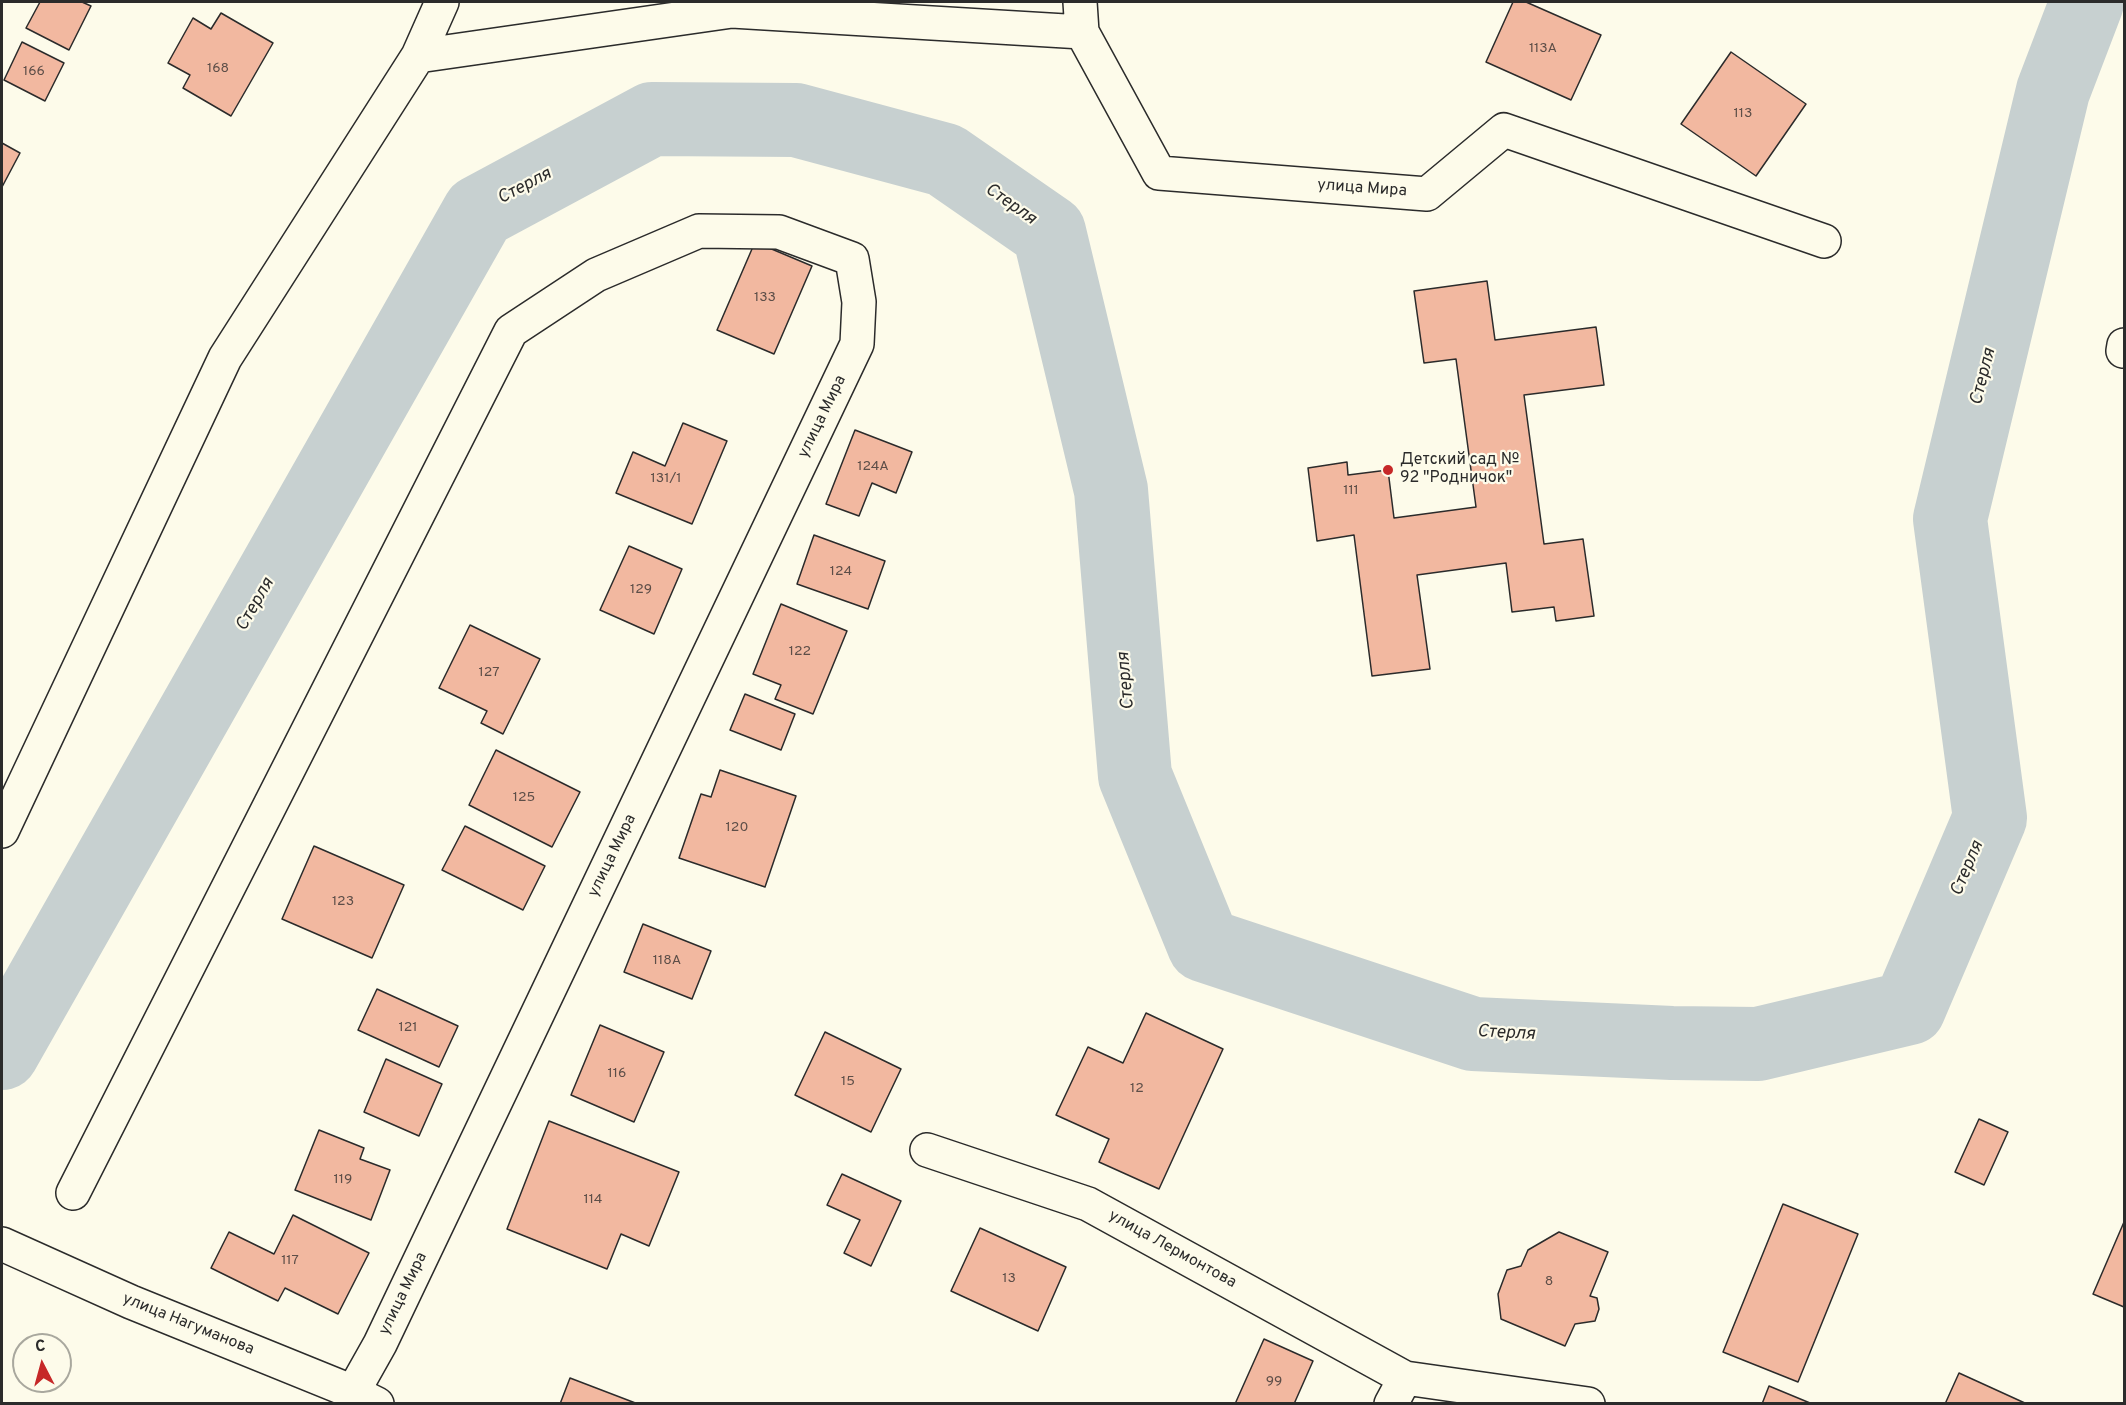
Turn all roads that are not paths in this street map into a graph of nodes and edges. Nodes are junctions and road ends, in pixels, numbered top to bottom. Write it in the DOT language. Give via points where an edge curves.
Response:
graph roads {
  1 [pos="442,2"];
  2 [pos="1081,17"];
  3 [pos="418,56"];
  4 [pos="1824,241"];
  5 [pos="2,831"];
  6 [pos="927,1150"];
  7 [pos="73,1193"];
  8 [pos="2,1244"];
  9 [pos="1398,1390"];
  10 [pos="359,1400"];
  11 [pos="1588,1404"];
  1 -- 3 [label="street"];
  2 -- 3 [label="street" via="732,11"];
  2 -- 4 [label="street, улица Мира" via="1159,173 1427,194 1504,130"];
  3 -- 5 [label="street" via="225,358"];
  6 -- 9 [label="street, улица Лермонтова" via="1088,1204"];
  7 -- 10 [label="street, улица Мира" via="511,331 596,275 699,231 779,232 852,259 859,302 857,344 380,1344"];
  8 -- 10 [label="street, улица Нагуманова"];
  9 -- 11 [label="street, улица Лермонтова"];
}
